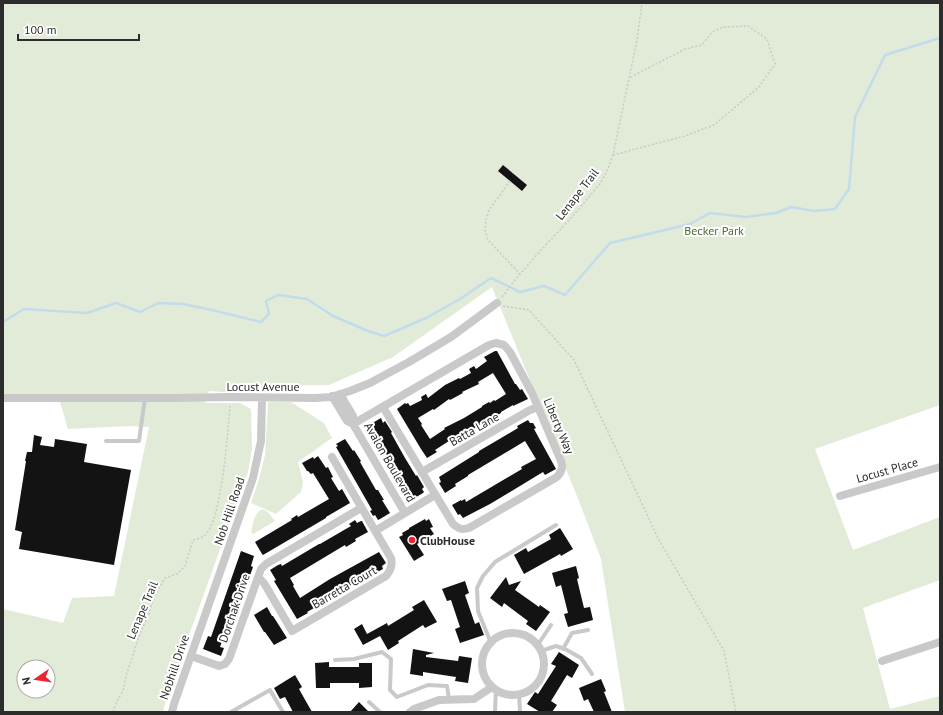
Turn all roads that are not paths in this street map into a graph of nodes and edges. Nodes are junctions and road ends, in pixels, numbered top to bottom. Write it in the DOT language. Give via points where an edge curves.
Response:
graph roads {
  1 [pos="496,304"];
  2 [pos="336,395"];
  3 [pos="3,398"];
  4 [pos="145,398"];
  5 [pos="262,398"];
  6 [pos="383,407"];
  7 [pos="538,407"];
  8 [pos="353,424"];
  9 [pos="106,441"];
  10 [pos="332,457"];
  11 [pos="940,467"];
  12 [pos="422,472"];
  13 [pos="435,495"];
  14 [pos="840,496"];
  15 [pos="361,508"];
  16 [pos="405,513"];
  17 [pos="556,525"];
  18 [pos="375,531"];
  19 [pos="258,577"];
  20 [pos="551,626"];
  21 [pos="200,629"];
  22 [pos="588,630"];
  23 [pos="940,642"];
  24 [pos="491,643"];
  25 [pos="539,649"];
  26 [pos="563,649"];
  27 [pos="191,656"];
  28 [pos="335,660"];
  29 [pos="882,661"];
  30 [pos="592,674"];
  31 [pos="494,688"];
  32 [pos="520,694"];
  33 [pos="449,700"];
  34 [pos="369,702"];
  35 [pos="172,712"];
  36 [pos="231,712"];
  37 [pos="283,712"];
  38 [pos="380,712"];
  39 [pos="410,712"];
  40 [pos="495,712"];
  41 [pos="520,712"];
  1 -- 2 [label="street, Locust Avenue" via="451,337 409,362 370,383"];
  2 -- 5 [label="street, Locust Avenue" via="315,398"];
  2 -- 8 [label="street, Avalon Boulevard" via="347,421"];
  3 -- 4 [label="street, Locust Avenue"];
  4 -- 5 [label="street, Locust Avenue"];
  4 -- 9 [label="lane" via="139,441"];
  5 -- 21 [label="street, Nob Hill Road" via="261,441 253,478"];
  6 -- 7 [label="street, Liberty Way" via="496,343 510,352"];
  6 -- 8 [label="street, Liberty Way"];
  6 -- 12 [label="street, Liberty Way"];
  7 -- 12 [label="street, Batta Lane"];
  7 -- 13 [label="street, Liberty Way" via="561,461 561,472 557,477 469,528 463,529 453,524"];
  8 -- 16 [label="street, Avalon Boulevard"];
  10 -- 15 [label="street, Barretta Court"];
  11 -- 14 [label="street, Locust Place"];
  12 -- 13 [label="street, Liberty Way"];
  13 -- 16 [label="street, Avalon Boulevard"];
  15 -- 18 [label="street, Barretta Court"];
  15 -- 19 [label="street, Dorchak Drive" via="266,564"];
  16 -- 18 [label="street, Avalon Boulevard"];
  17 -- 24 [label="lane" via="495,562 483,576 477,588 478,610"];
  18 -- 19 [label="street, Barretta Court" via="391,558 392,564 386,576 292,631"];
  19 -- 27 [label="street, Dorchak Drive" via="225,664 219,666"];
  20 -- 25 [label="lane"];
  21 -- 27 [label="street, Nobhill Drive"];
  22 -- 26 [label="lane" via="572,633"];
  23 -- 29 [label="street"];
  24 -- 25 [label="street" via="503,635 514,633 524,635"];
  24 -- 31 [label="street" via="483,658 482,668 486,679"];
  25 -- 26 [label="lane" via="556,646"];
  25 -- 32 [label="street" via="544,667 541,677 529,691"];
  26 -- 30 [label="lane" via="581,658"];
  27 -- 35 [label="street, Nobhill Drive"];
  28 -- 33 [label="lane" via="382,652 392,659 390,690 397,697 434,685 447,686"];
  31 -- 32 [label="street" via="510,695"];
  31 -- 33 [label="street" via="474,699"];
  31 -- 40 [label="lane"];
  32 -- 41 [label="lane"];
  33 -- 39 [label="street" via="439,700"];
  34 -- 38 [label="lane"];
  36 -- 37 [label="lane" via="270,690"];
}
